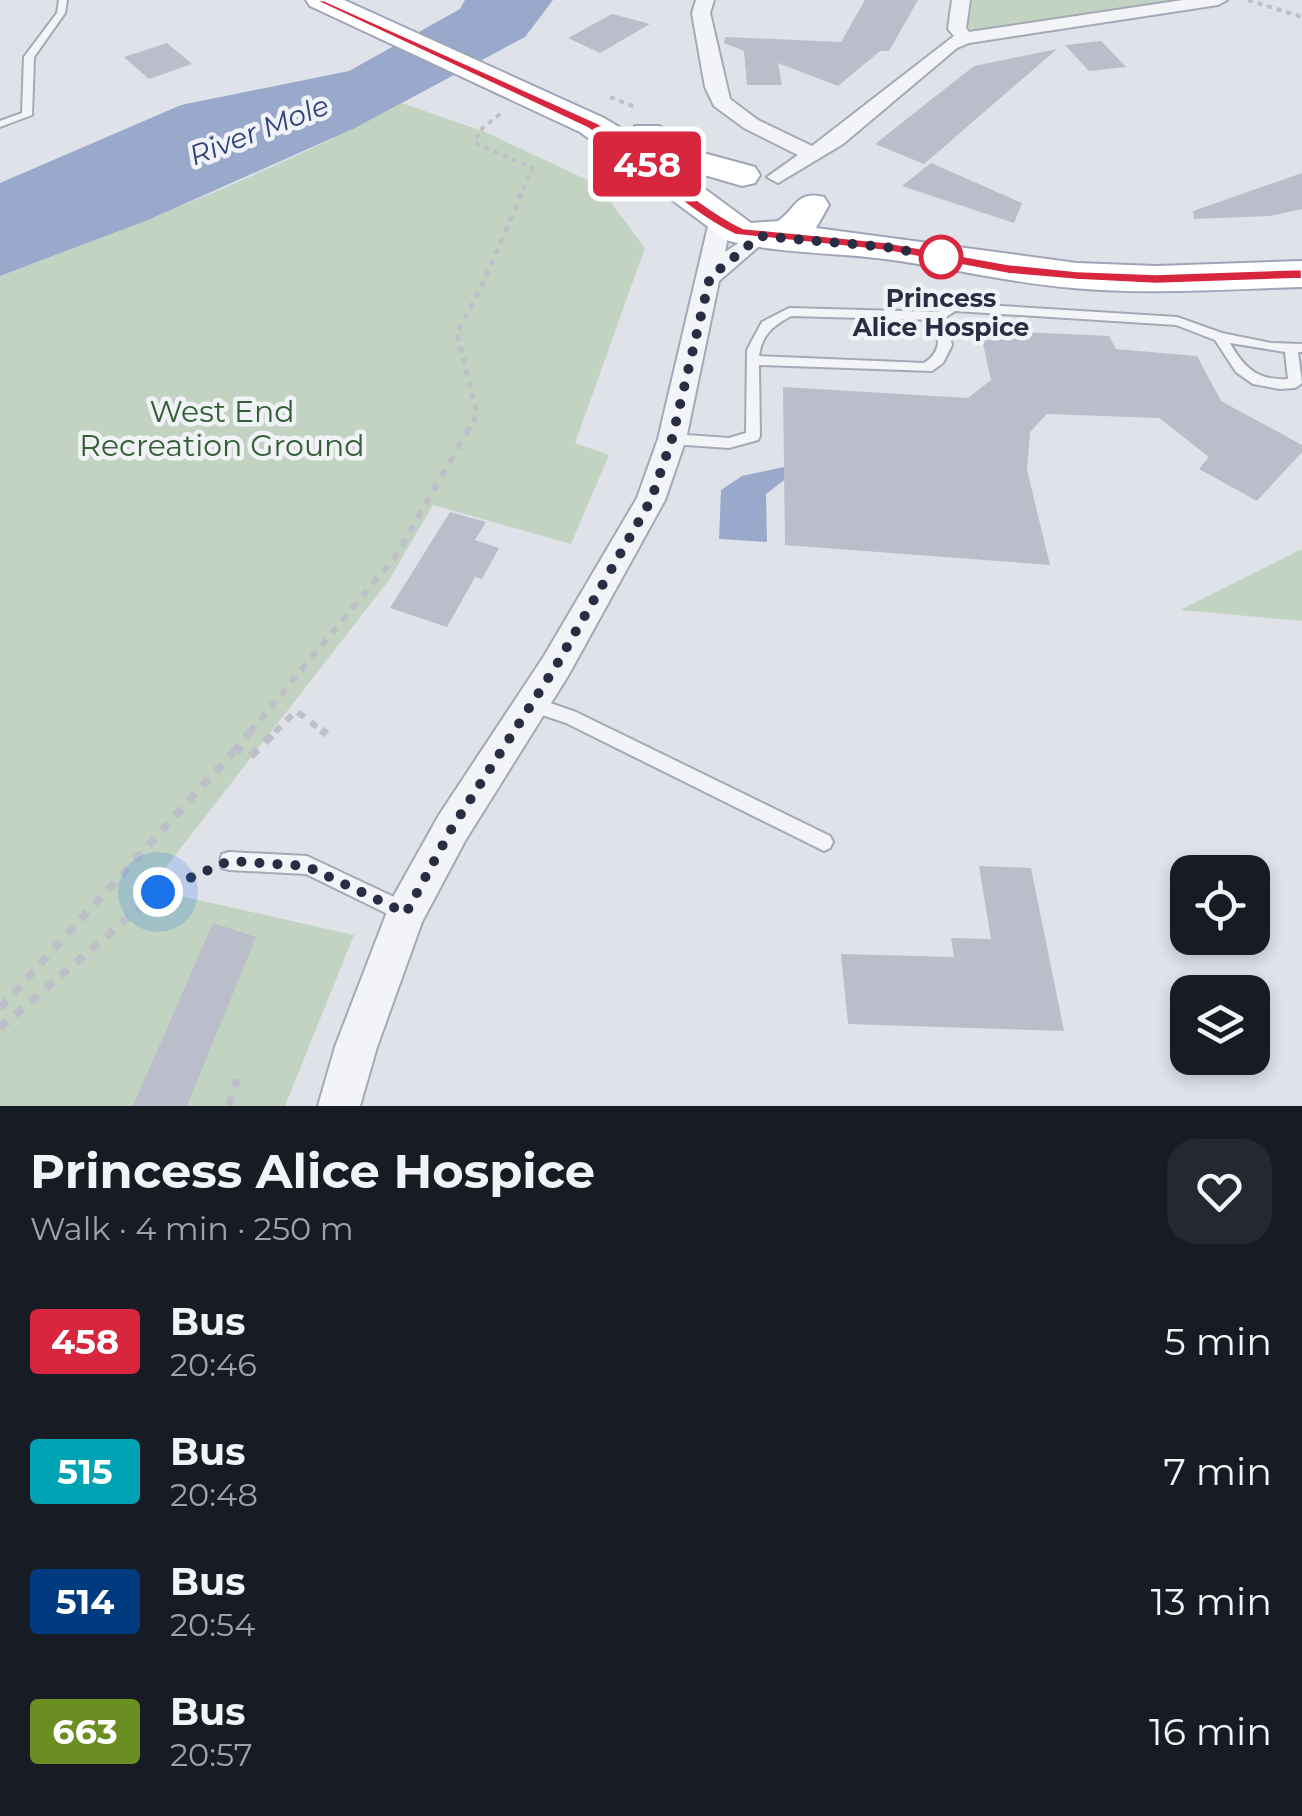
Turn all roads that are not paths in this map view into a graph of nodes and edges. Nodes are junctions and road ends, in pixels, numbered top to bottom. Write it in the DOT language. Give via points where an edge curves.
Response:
graph roads {
  1 [pos="63,0"];
  2 [pos="320,0"];
  3 [pos="705,0"];
  4 [pos="960,0"];
  5 [pos="1218,0"];
  6 [pos="376,13"];
  7 [pos="964,38"];
  8 [pos="481,65"];
  9 [pos="0,124"];
  10 [pos="812,154"];
  11 [pos="760,176"];
  12 [pos="811,206"];
  13 [pos="715,217"];
  14 [pos="766,236"];
  15 [pos="886,247"];
  16 [pos="1302,274"];
  17 [pos="710,277"];
  18 [pos="940,316"];
  19 [pos="1220,337"];
  20 [pos="1296,348"];
  21 [pos="754,360"];
  22 [pos="672,439"];
  23 [pos="530,704"];
  24 [pos="824,842"];
  25 [pos="229,861"];
  26 [pos="406,913"];
  27 [pos="340,1106"];
  1 -- 9 [label="lane" via="29,58 27,115"];
  2 -- 6 [label="main road"];
  3 -- 10 [label="street" via="701,13 721,102"];
  4 -- 7 [label="street" via="957,29"];
  5 -- 7 [label="street"];
  6 -- 8 [label="main road"];
  7 -- 10 [label="street"];
  8 -- 11 [label="main road" via="632,124 684,158"];
  8 -- 13 [label="main road" via="611,136"];
  10 -- 11 [label="street"];
  11 -- 12 [label="main road" via="800,187"];
  11 -- 13 [label="main road" via="714,189 709,199"];
  12 -- 14 [label="main road" via="807,218 786,233"];
  12 -- 15 [label="main road" via="840,228"];
  13 -- 14 [label="main road"];
  13 -- 17 [label="street"];
  14 -- 15 [label="main road"];
  14 -- 17 [label="street"];
  15 -- 16 [label="main road" via="1077,276"];
  17 -- 22 [label="street"];
  18 -- 19 [label="lane" via="952,308 1176,321"];
  18 -- 21 [label="lane" via="789,312 766,325"];
  18 -- 21 [label="lane" via="946,345 927,368"];
  19 -- 20 [label="lane"];
  19 -- 20 [label="lane" via="1236,369 1270,387 1295,383"];
  21 -- 22 [label="lane" via="753,436 730,443"];
  22 -- 23 [label="street" via="651,500"];
  23 -- 24 [label="lane" via="570,717"];
  23 -- 26 [label="street"];
  25 -- 26 [label="lane" via="306,866"];
  26 -- 27 [label="street"];
}
